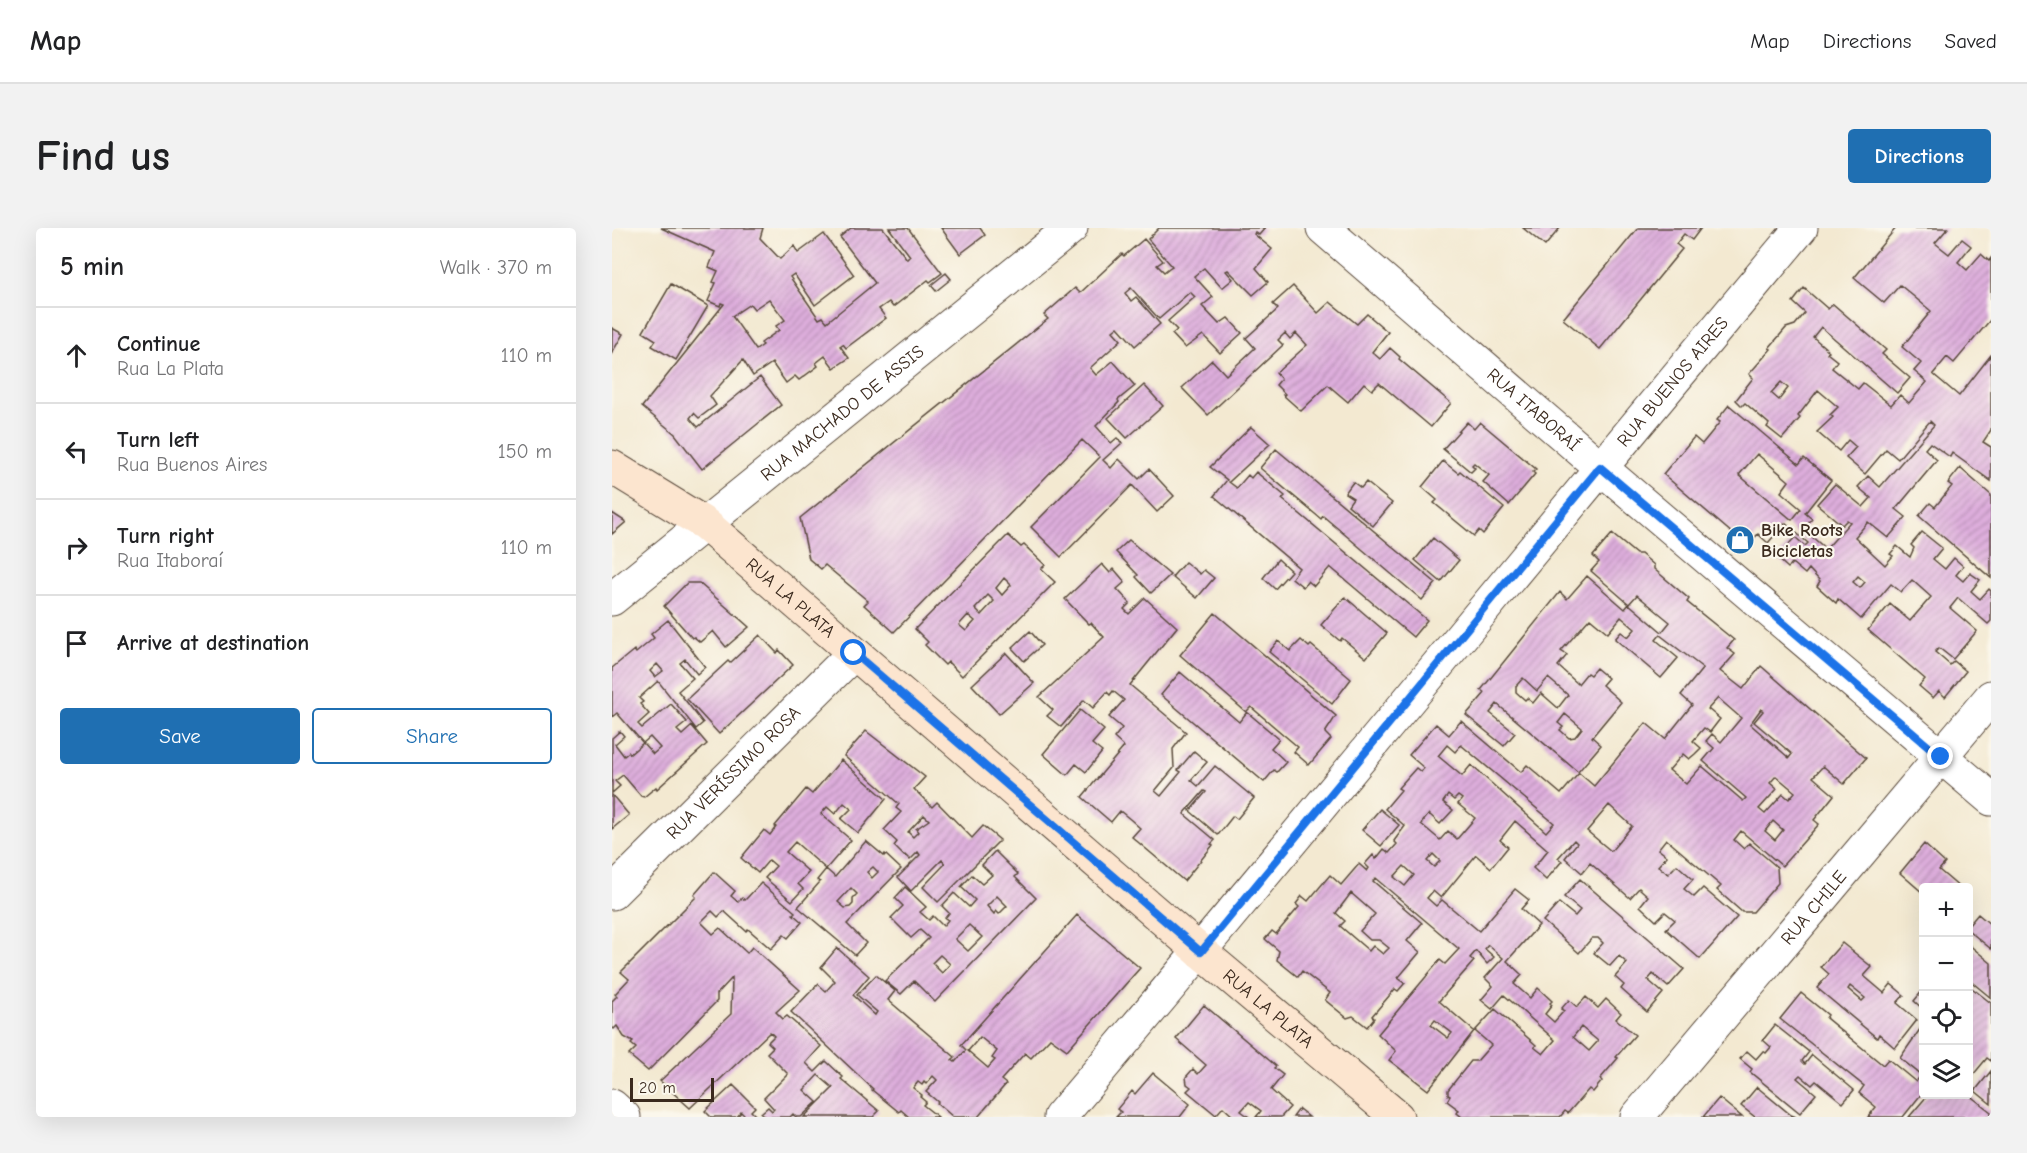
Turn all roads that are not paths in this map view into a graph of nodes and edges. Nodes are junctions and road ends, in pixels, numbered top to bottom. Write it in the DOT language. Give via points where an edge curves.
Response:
graph roads {
  1 [pos="1071,228"];
  2 [pos="1323,228"];
  3 [pos="1801,228"];
  4 [pos="612,467"];
  5 [pos="1600,467"];
  6 [pos="705,524"];
  7 [pos="612,599"];
  8 [pos="854,653"];
  9 [pos="1991,697"];
  10 [pos="1941,757"];
  11 [pos="1991,799"];
  12 [pos="612,893"];
  13 [pos="1201,952"];
  14 [pos="612,1106"];
  15 [pos="624,1117"];
  16 [pos="1060,1117"];
  17 [pos="1397,1117"];
  18 [pos="1637,1117"];
  1 -- 6 [label="street, RUA MACHADO DE ASSIS"];
  2 -- 5 [label="street, RUA ITABORAÍ"];
  3 -- 5 [label="street, RUA BUENOS AIRES"];
  4 -- 6 [label="street, RUA LA PLATA"];
  5 -- 10 [label="street, RUA ITABORAÍ"];
  5 -- 13 [label="street, RUA BUENOS AIRES"];
  6 -- 7 [label="street, RUA MACHADO DE ASSIS"];
  6 -- 8 [label="street, RUA LA PLATA"];
  8 -- 12 [label="street, RUA VERÍSSIMO ROSA"];
  8 -- 13 [label="street, RUA LA PLATA"];
  9 -- 10 [label="street, RUA CHILE"];
  10 -- 11 [label="street, RUA ITABORAÍ"];
  10 -- 18 [label="street, RUA CHILE"];
  13 -- 16 [label="street, RUA BUENOS AIRES"];
  13 -- 17 [label="street, RUA LA PLATA"];
  14 -- 15 [label="street"];
}
